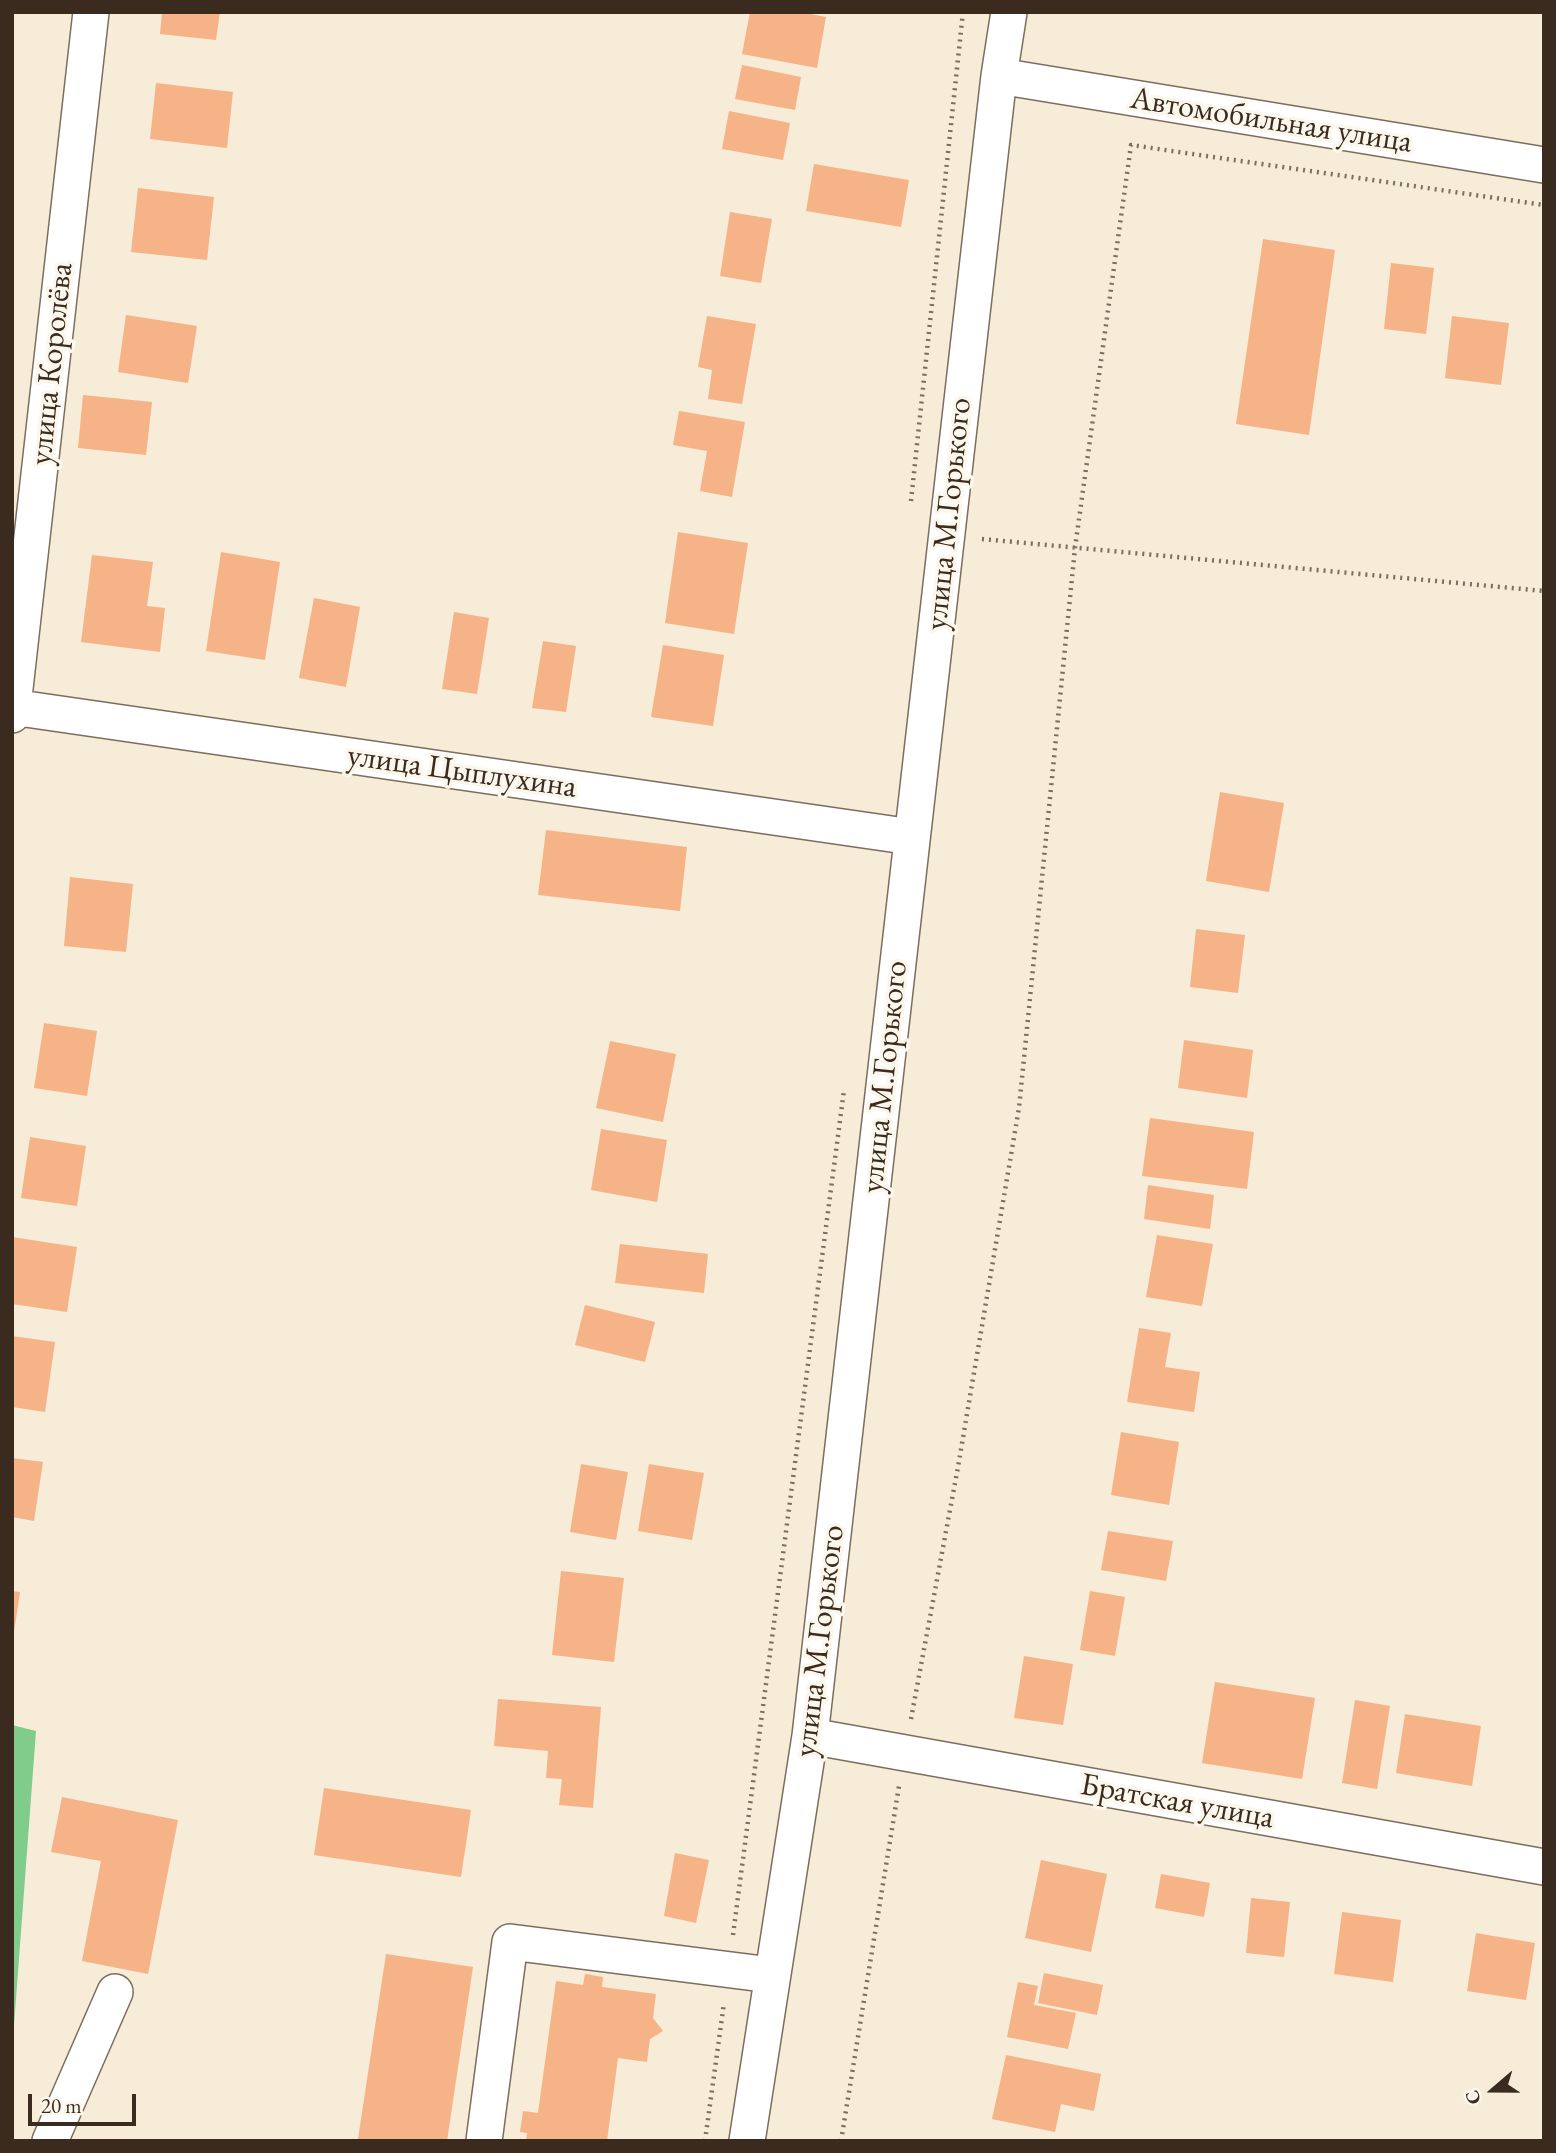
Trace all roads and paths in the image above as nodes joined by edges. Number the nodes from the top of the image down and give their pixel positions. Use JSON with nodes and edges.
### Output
{"nodes":[{"id":1,"x":91,"y":12,"type":"edge"},
{"id":2,"x":963,"y":12,"type":"edge"},
{"id":3,"x":1009,"y":12,"type":"edge"},
{"id":4,"x":999,"y":76,"type":"junction"},
{"id":5,"x":1544,"y":165,"type":"edge"},
{"id":6,"x":1544,"y":205,"type":"edge"},
{"id":7,"x":911,"y":505,"type":"dead end"},
{"id":8,"x":947,"y":536,"type":"junction"},
{"id":9,"x":1075,"y":548,"type":"junction"},
{"id":10,"x":1544,"y":591,"type":"edge"},
{"id":11,"x":13,"y":710,"type":"edge"},
{"id":12,"x":912,"y":837,"type":"junction"},
{"id":13,"x":845,"y":1088,"type":"dead end"},
{"id":14,"x":810,"y":1736,"type":"junction"},
{"id":15,"x":905,"y":1753,"type":"junction"},
{"id":16,"x":1544,"y":1867,"type":"edge"},
{"id":17,"x":729,"y":1970,"type":"junction"},
{"id":18,"x":771,"y":1975,"type":"junction"},
{"id":19,"x":114,"y":1992,"type":"dead end"},
{"id":20,"x":50,"y":2141,"type":"edge"},
{"id":21,"x":484,"y":2141,"type":"edge"},
{"id":22,"x":705,"y":2141,"type":"edge"},
{"id":23,"x":747,"y":2141,"type":"edge"},
{"id":24,"x":841,"y":2141,"type":"edge"}],
"edges":[{"from":1,"to":11,"type":"street","name":"улица Королёва"},
{"from":2,"to":7,"type":"path"},
{"from":3,"to":4,"type":"street","name":"улица М.Горького"},
{"from":4,"to":5,"type":"street","name":"Автомобильная улица"},
{"from":4,"to":8,"type":"street","name":"улица М.Горького"},
{"from":6,"to":9,"type":"path"},
{"from":8,"to":9,"type":"path"},
{"from":8,"to":12,"type":"street","name":"улица М.Горького"},
{"from":9,"to":10,"type":"path"},
{"from":9,"to":15,"type":"path"},
{"from":11,"to":12,"type":"street","name":"улица Цыплухина"},
{"from":12,"to":14,"type":"street","name":"улица М.Горького"},
{"from":13,"to":17,"type":"path"},
{"from":14,"to":15,"type":"street","name":"Братская улица"},
{"from":14,"to":18,"type":"street","name":"улица М.Горького"},
{"from":15,"to":16,"type":"street","name":"Братская улица"},
{"from":15,"to":24,"type":"path"},
{"from":17,"to":18,"type":"street"},
{"from":17,"to":21,"type":"street"},
{"from":17,"to":22,"type":"path"},
{"from":18,"to":23,"type":"street","name":"улица М.Горького"},
{"from":19,"to":20,"type":"street"}]}
